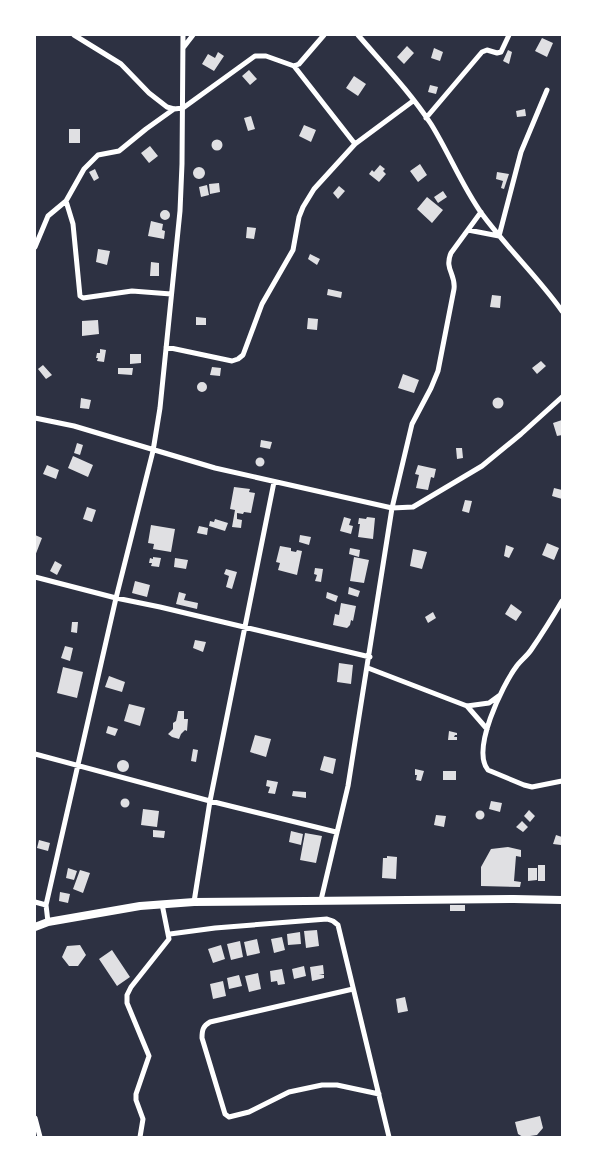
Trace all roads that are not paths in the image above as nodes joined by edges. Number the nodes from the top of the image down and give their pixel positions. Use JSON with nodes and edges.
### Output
{"nodes":[{"id":1,"x":74,"y":35,"type":"edge"},
{"id":2,"x":183,"y":35,"type":"edge"},
{"id":3,"x":193,"y":35,"type":"edge"},
{"id":4,"x":324,"y":35,"type":"edge"},
{"id":5,"x":358,"y":35,"type":"edge"},
{"id":6,"x":509,"y":35,"type":"edge"},
{"id":7,"x":183,"y":48,"type":"junction"},
{"id":8,"x":294,"y":66,"type":"junction"},
{"id":9,"x":547,"y":90,"type":"dead end"},
{"id":10,"x":413,"y":101,"type":"junction"},
{"id":11,"x":183,"y":108,"type":"junction"},
{"id":12,"x":174,"y":109,"type":"junction"},
{"id":13,"x":426,"y":118,"type":"junction"},
{"id":14,"x":355,"y":144,"type":"junction"},
{"id":15,"x":66,"y":201,"type":"junction"},
{"id":16,"x":481,"y":212,"type":"junction"},
{"id":17,"x":468,"y":230,"type":"junction"},
{"id":18,"x":499,"y":236,"type":"junction"},
{"id":19,"x":35,"y":247,"type":"edge"},
{"id":20,"x":171,"y":294,"type":"junction"},
{"id":21,"x":562,"y":312,"type":"edge"},
{"id":22,"x":166,"y":347,"type":"junction"},
{"id":23,"x":562,"y":397,"type":"edge"},
{"id":24,"x":35,"y":418,"type":"edge"},
{"id":25,"x":153,"y":451,"type":"junction"},
{"id":26,"x":274,"y":482,"type":"junction"},
{"id":27,"x":392,"y":508,"type":"junction"},
{"id":28,"x":35,"y":576,"type":"edge"},
{"id":29,"x":116,"y":598,"type":"junction"},
{"id":30,"x":562,"y":601,"type":"edge"},
{"id":31,"x":244,"y":628,"type":"junction"},
{"id":32,"x":370,"y":657,"type":"junction"},
{"id":33,"x":368,"y":668,"type":"junction"},
{"id":34,"x":500,"y":695,"type":"junction"},
{"id":35,"x":467,"y":706,"type":"junction"},
{"id":36,"x":487,"y":729,"type":"junction"},
{"id":37,"x":35,"y":754,"type":"edge"},
{"id":38,"x":78,"y":766,"type":"junction"},
{"id":39,"x":562,"y":781,"type":"edge"},
{"id":40,"x":210,"y":801,"type":"junction"},
{"id":41,"x":336,"y":832,"type":"junction"},
{"id":42,"x":321,"y":900,"type":"junction"},
{"id":43,"x":562,"y":900,"type":"edge"},
{"id":44,"x":35,"y":902,"type":"edge"},
{"id":45,"x":194,"y":902,"type":"junction"},
{"id":46,"x":162,"y":904,"type":"junction"},
{"id":47,"x":46,"y":905,"type":"junction"},
{"id":48,"x":48,"y":922,"type":"junction"},
{"id":49,"x":35,"y":927,"type":"edge"},
{"id":50,"x":170,"y":934,"type":"junction"},
{"id":51,"x":353,"y":989,"type":"junction"},
{"id":52,"x":378,"y":1094,"type":"junction"},
{"id":53,"x":35,"y":1118,"type":"edge"},
{"id":54,"x":40,"y":1137,"type":"edge"},
{"id":55,"x":140,"y":1137,"type":"edge"},
{"id":56,"x":389,"y":1137,"type":"edge"}],
"edges":[{"from":1,"to":12,"type":"street"},
{"from":2,"to":7,"type":"street"},
{"from":3,"to":7,"type":"street"},
{"from":4,"to":8,"type":"street"},
{"from":5,"to":10,"type":"street"},
{"from":6,"to":13,"type":"street"},
{"from":7,"to":11,"type":"street"},
{"from":8,"to":11,"type":"street"},
{"from":8,"to":14,"type":"street"},
{"from":9,"to":18,"type":"street"},
{"from":10,"to":13,"type":"street"},
{"from":10,"to":14,"type":"street"},
{"from":11,"to":12,"type":"street"},
{"from":11,"to":20,"type":"street"},
{"from":12,"to":15,"type":"street"},
{"from":13,"to":16,"type":"street"},
{"from":14,"to":22,"type":"street"},
{"from":15,"to":19,"type":"street"},
{"from":15,"to":20,"type":"street"},
{"from":16,"to":17,"type":"street"},
{"from":16,"to":18,"type":"street"},
{"from":17,"to":18,"type":"street"},
{"from":17,"to":27,"type":"street"},
{"from":18,"to":21,"type":"street"},
{"from":20,"to":22,"type":"street"},
{"from":22,"to":25,"type":"street"},
{"from":23,"to":27,"type":"street"},
{"from":24,"to":25,"type":"street"},
{"from":25,"to":26,"type":"street"},
{"from":25,"to":29,"type":"street"},
{"from":26,"to":27,"type":"street"},
{"from":26,"to":31,"type":"street"},
{"from":27,"to":32,"type":"street"},
{"from":28,"to":29,"type":"street"},
{"from":29,"to":31,"type":"street"},
{"from":29,"to":38,"type":"street"},
{"from":30,"to":34,"type":"street"},
{"from":31,"to":32,"type":"street"},
{"from":31,"to":40,"type":"street"},
{"from":32,"to":33,"type":"street"},
{"from":33,"to":35,"type":"street"},
{"from":33,"to":41,"type":"street"},
{"from":34,"to":35,"type":"street"},
{"from":34,"to":36,"type":"street"},
{"from":35,"to":36,"type":"street"},
{"from":36,"to":39,"type":"street"},
{"from":37,"to":38,"type":"street"},
{"from":38,"to":40,"type":"street"},
{"from":38,"to":47,"type":"street"},
{"from":40,"to":41,"type":"street"},
{"from":40,"to":45,"type":"street"},
{"from":41,"to":42,"type":"street"},
{"from":42,"to":43,"type":"main road"},
{"from":42,"to":45,"type":"main road"},
{"from":44,"to":47,"type":"street"},
{"from":45,"to":46,"type":"main road"},
{"from":46,"to":48,"type":"main road"},
{"from":46,"to":50,"type":"street"},
{"from":47,"to":48,"type":"street"},
{"from":48,"to":49,"type":"main road"},
{"from":50,"to":51,"type":"street"},
{"from":50,"to":55,"type":"street"},
{"from":51,"to":52,"type":"street"},
{"from":51,"to":52,"type":"street"},
{"from":52,"to":56,"type":"street"},
{"from":53,"to":54,"type":"street"}]}
